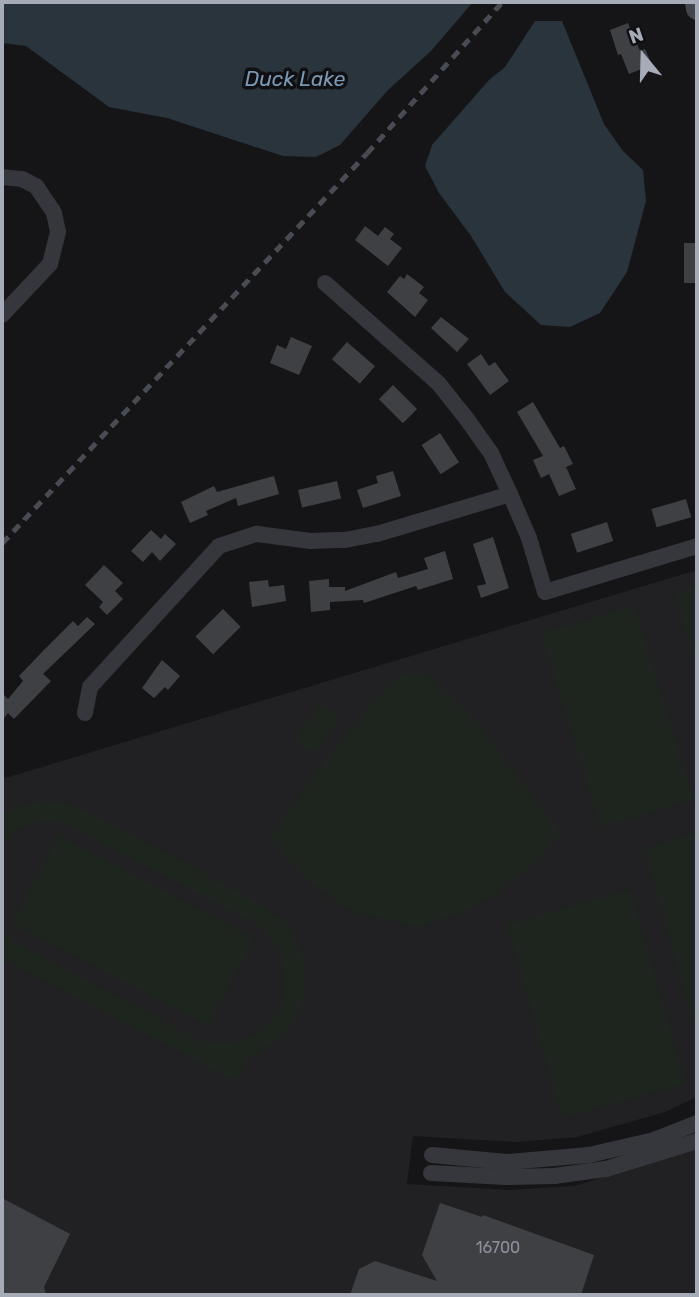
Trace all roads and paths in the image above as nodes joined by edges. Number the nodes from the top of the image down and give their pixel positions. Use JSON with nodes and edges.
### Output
{"nodes":[{"id":1,"x":696,"y":2,"type":"edge"},
{"id":2,"x":697,"y":8,"type":"edge"},
{"id":3,"x":2,"y":177,"type":"edge"},
{"id":4,"x":325,"y":283,"type":"dead end"},
{"id":5,"x":2,"y":315,"type":"edge"},
{"id":6,"x":510,"y":494,"type":"junction"},
{"id":7,"x":697,"y":546,"type":"edge"},
{"id":8,"x":85,"y":713,"type":"dead end"},
{"id":9,"x":697,"y":1124,"type":"edge"},
{"id":10,"x":697,"y":1141,"type":"edge"},
{"id":11,"x":432,"y":1155,"type":"dead end"},
{"id":12,"x":431,"y":1173,"type":"dead end"}],
"edges":[{"from":1,"to":2,"type":"main road"},
{"from":3,"to":5,"type":"street"},
{"from":4,"to":6,"type":"street"},
{"from":6,"to":7,"type":"street"},
{"from":6,"to":8,"type":"street"},
{"from":9,"to":11,"type":"street"},
{"from":10,"to":12,"type":"street"}]}
